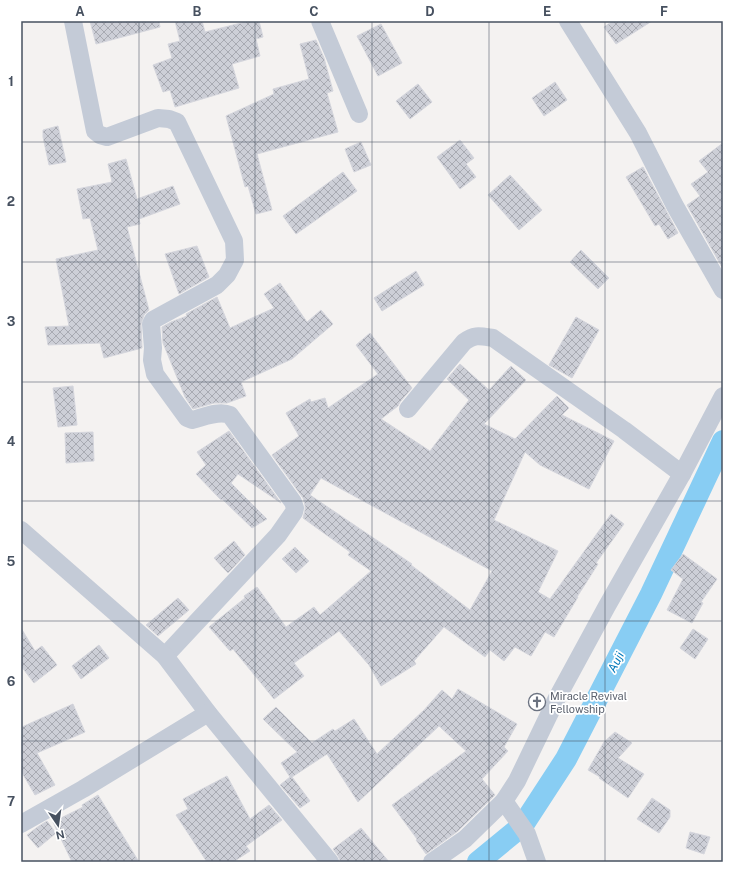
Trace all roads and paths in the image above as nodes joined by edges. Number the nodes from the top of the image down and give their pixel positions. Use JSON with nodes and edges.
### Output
{"nodes":[{"id":1,"x":73,"y":21,"type":"edge"},
{"id":2,"x":320,"y":21,"type":"edge"},
{"id":3,"x":568,"y":21,"type":"edge"},
{"id":4,"x":358,"y":114,"type":"dead end"},
{"id":5,"x":723,"y":290,"type":"edge"},
{"id":6,"x":723,"y":396,"type":"edge"},
{"id":7,"x":408,"y":409,"type":"dead end"},
{"id":8,"x":682,"y":474,"type":"junction"},
{"id":9,"x":21,"y":530,"type":"edge"},
{"id":10,"x":165,"y":656,"type":"junction"},
{"id":11,"x":208,"y":713,"type":"junction"},
{"id":12,"x":509,"y":808,"type":"junction"},
{"id":13,"x":21,"y":824,"type":"edge"},
{"id":14,"x":330,"y":862,"type":"edge"},
{"id":15,"x":432,"y":862,"type":"edge"},
{"id":16,"x":537,"y":862,"type":"edge"}],
"edges":[{"from":1,"to":10,"type":"street"},
{"from":2,"to":4,"type":"street"},
{"from":3,"to":5,"type":"street"},
{"from":6,"to":8,"type":"street"},
{"from":7,"to":8,"type":"street"},
{"from":8,"to":12,"type":"street"},
{"from":9,"to":10,"type":"street"},
{"from":10,"to":11,"type":"street"},
{"from":11,"to":13,"type":"street"},
{"from":11,"to":14,"type":"street"},
{"from":12,"to":15,"type":"street"},
{"from":12,"to":16,"type":"street"}]}
